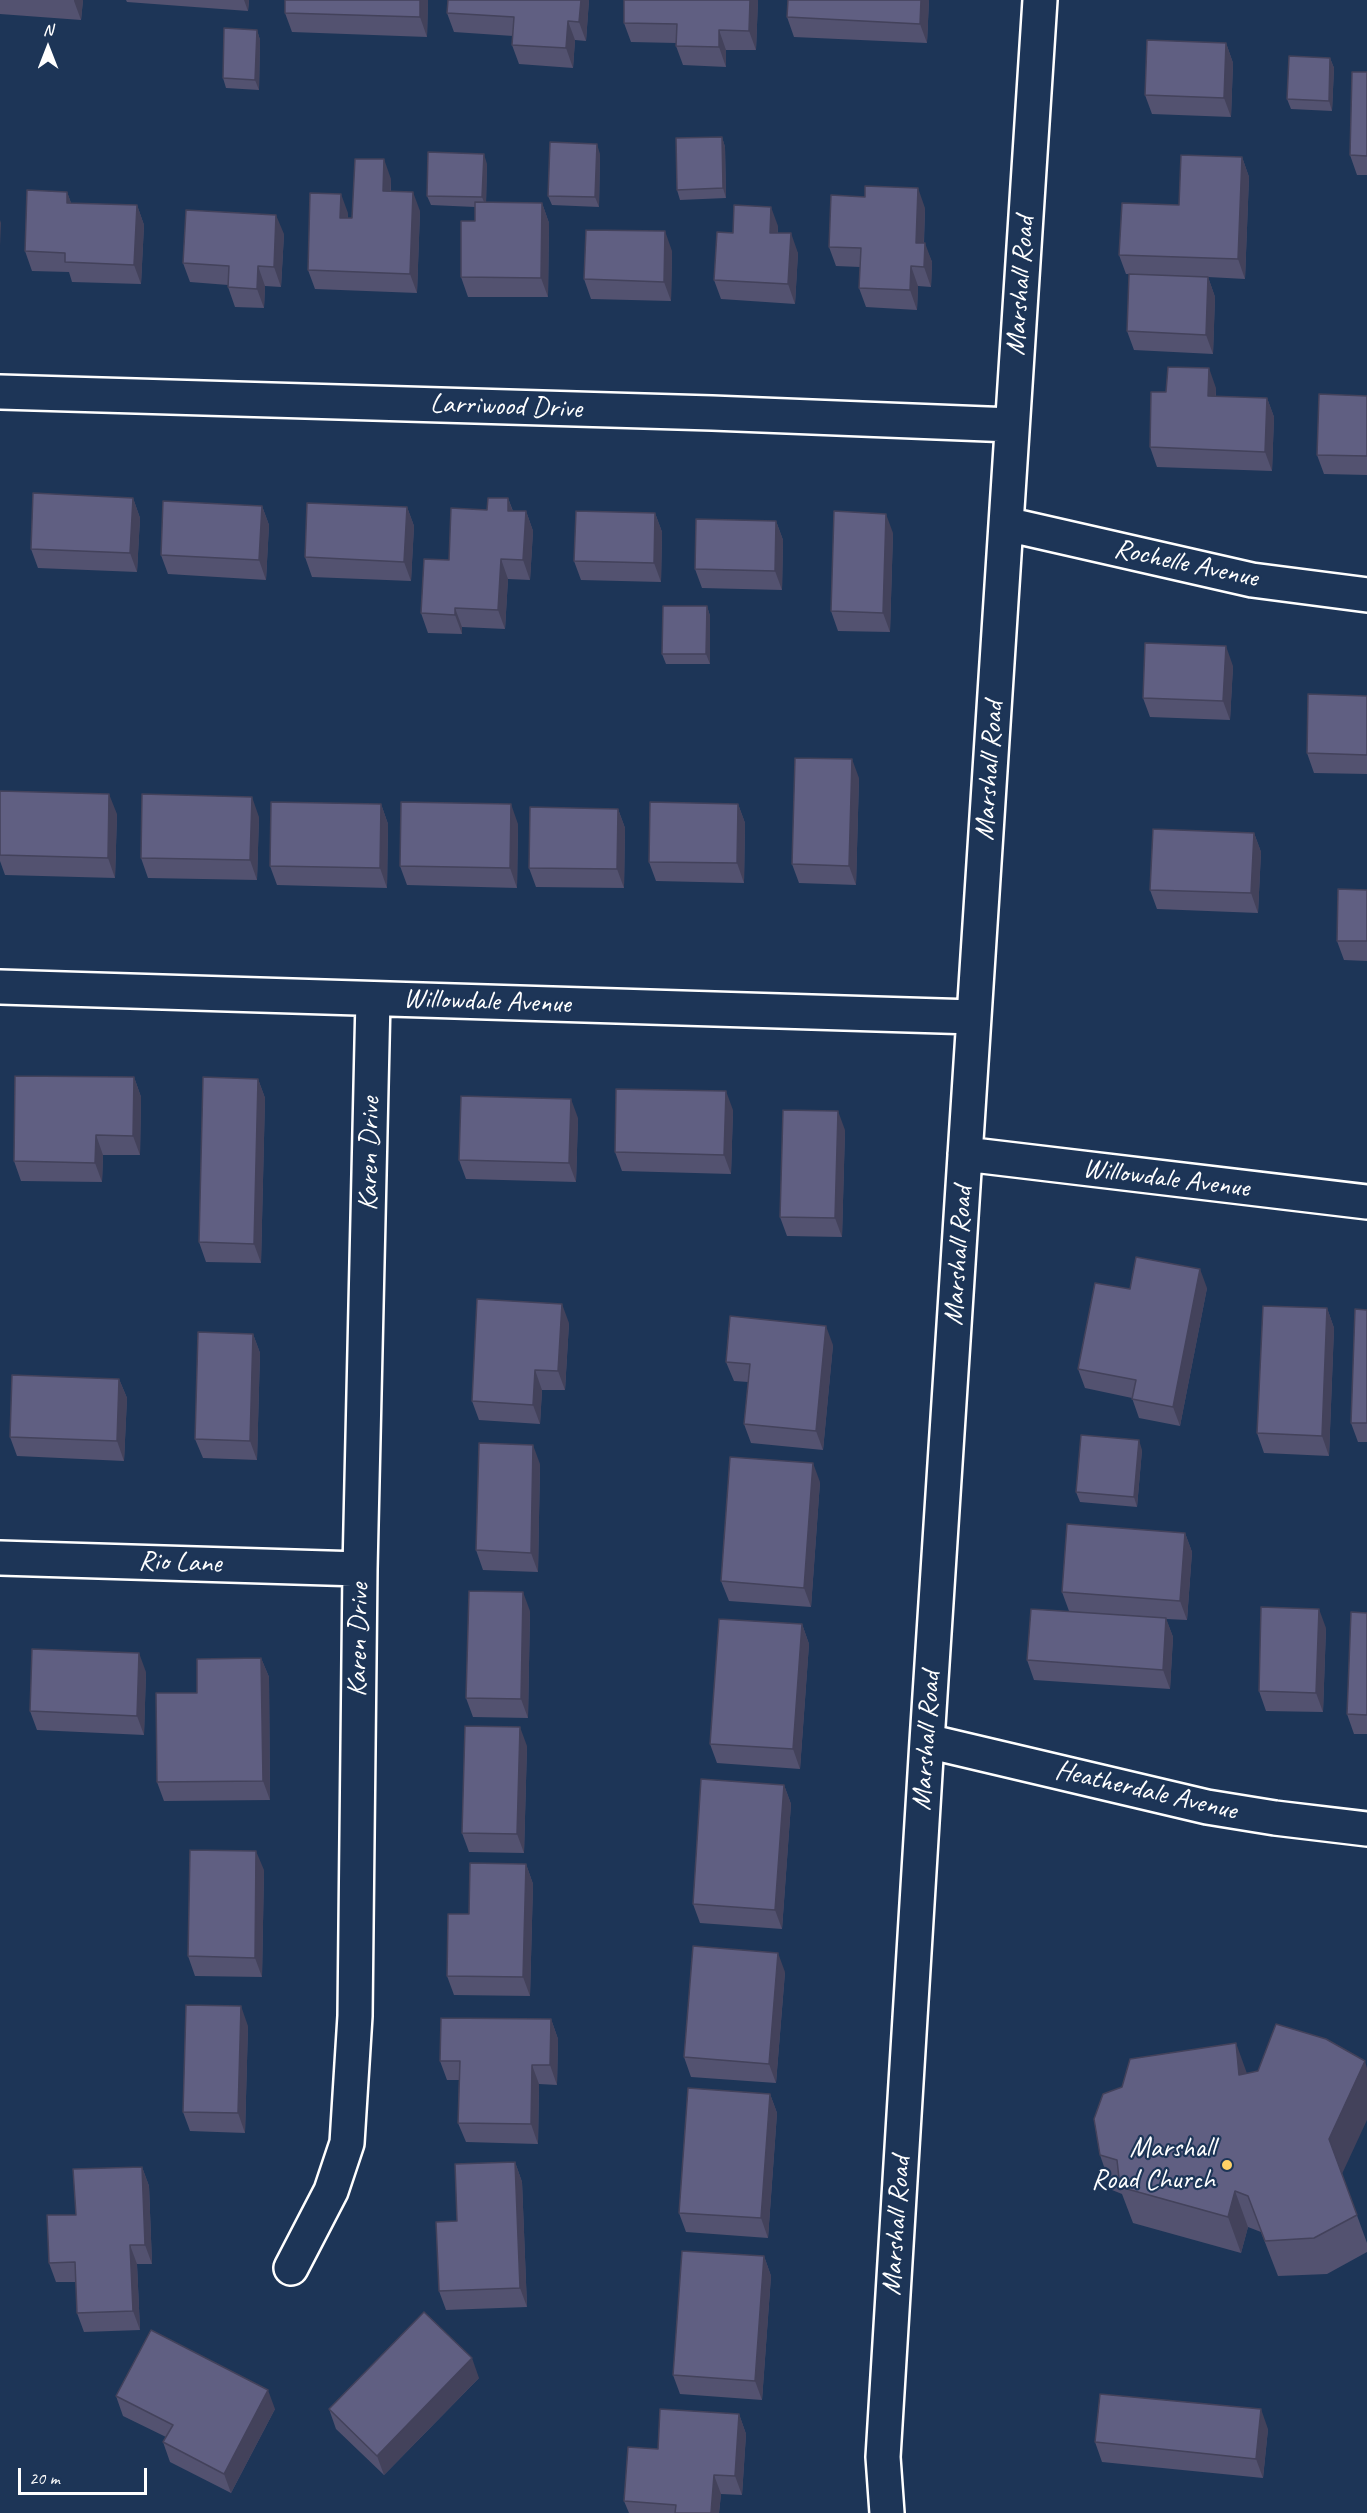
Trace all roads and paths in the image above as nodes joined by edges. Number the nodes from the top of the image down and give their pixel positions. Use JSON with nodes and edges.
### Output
{"nodes":[{"id":1,"x":1040,"y":0,"type":"edge"},
{"id":2,"x":0,"y":392,"type":"edge"},
{"id":3,"x":1012,"y":425,"type":"junction"},
{"id":4,"x":1006,"y":524,"type":"junction"},
{"id":5,"x":1367,"y":595,"type":"edge"},
{"id":6,"x":0,"y":987,"type":"edge"},
{"id":7,"x":373,"y":999,"type":"junction"},
{"id":8,"x":974,"y":1017,"type":"junction"},
{"id":9,"x":965,"y":1154,"type":"junction"},
{"id":10,"x":1367,"y":1202,"type":"edge"},
{"id":11,"x":0,"y":1558,"type":"edge"},
{"id":12,"x":360,"y":1569,"type":"junction"},
{"id":13,"x":927,"y":1741,"type":"junction"},
{"id":14,"x":1367,"y":1829,"type":"edge"},
{"id":15,"x":291,"y":2268,"type":"dead end"},
{"id":16,"x":886,"y":2513,"type":"edge"}],
"edges":[{"from":1,"to":3,"type":"street","name":"Marshall Road"},
{"from":2,"to":3,"type":"street","name":"Larriwood Drive"},
{"from":3,"to":4,"type":"street","name":"Marshall Road"},
{"from":4,"to":5,"type":"street","name":"Rochelle Avenue"},
{"from":4,"to":8,"type":"street","name":"Marshall Road"},
{"from":6,"to":7,"type":"street","name":"Willowdale Avenue"},
{"from":7,"to":8,"type":"street","name":"Willowdale Avenue"},
{"from":7,"to":12,"type":"street","name":"Karen Drive"},
{"from":8,"to":9,"type":"street","name":"Marshall Road"},
{"from":9,"to":10,"type":"street","name":"Willowdale Avenue"},
{"from":9,"to":13,"type":"street","name":"Marshall Road"},
{"from":11,"to":12,"type":"street","name":"Rio Lane"},
{"from":12,"to":15,"type":"street","name":"Karen Drive"},
{"from":13,"to":14,"type":"street","name":"Heatherdale Avenue"},
{"from":13,"to":16,"type":"street","name":"Marshall Road"}]}
